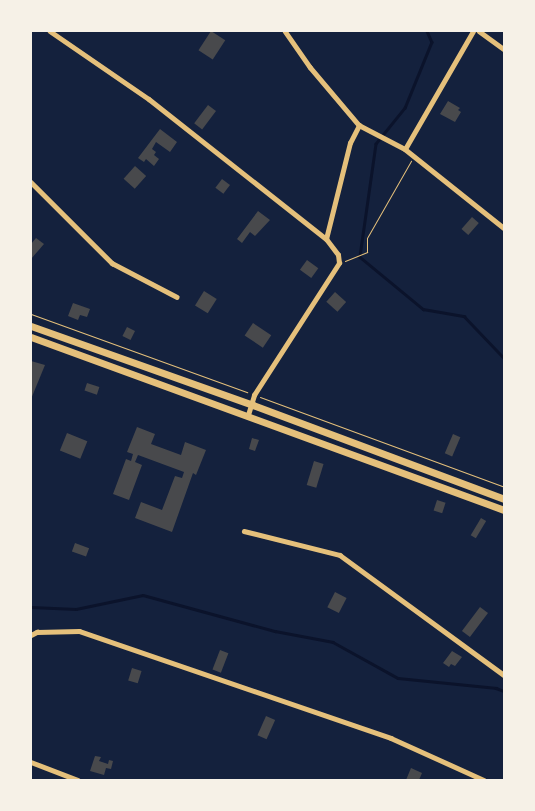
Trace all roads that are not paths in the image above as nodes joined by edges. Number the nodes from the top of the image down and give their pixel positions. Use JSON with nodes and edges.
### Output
{"nodes":[{"id":1,"x":50,"y":31,"type":"edge"},
{"id":2,"x":285,"y":31,"type":"edge"},
{"id":3,"x":473,"y":31,"type":"edge"},
{"id":4,"x":479,"y":31,"type":"edge"},
{"id":5,"x":504,"y":49,"type":"edge"},
{"id":6,"x":359,"y":125,"type":"junction"},
{"id":7,"x":405,"y":149,"type":"junction"},
{"id":8,"x":31,"y":182,"type":"edge"},
{"id":9,"x":504,"y":228,"type":"edge"},
{"id":10,"x":326,"y":239,"type":"junction"},
{"id":11,"x":177,"y":297,"type":"dead end"},
{"id":12,"x":31,"y":326,"type":"edge"},
{"id":13,"x":31,"y":337,"type":"edge"},
{"id":14,"x":253,"y":405,"type":"junction"},
{"id":15,"x":248,"y":415,"type":"junction"},
{"id":16,"x":504,"y":499,"type":"edge"},
{"id":17,"x":504,"y":510,"type":"edge"},
{"id":18,"x":244,"y":531,"type":"dead end"},
{"id":19,"x":31,"y":635,"type":"edge"},
{"id":20,"x":504,"y":675,"type":"edge"},
{"id":21,"x":31,"y":762,"type":"edge"},
{"id":22,"x":78,"y":780,"type":"edge"},
{"id":23,"x":484,"y":780,"type":"edge"}],
"edges":[{"from":1,"to":10,"type":"street"},
{"from":2,"to":6,"type":"street"},
{"from":3,"to":7,"type":"street"},
{"from":4,"to":5,"type":"street"},
{"from":6,"to":7,"type":"street"},
{"from":6,"to":10,"type":"street"},
{"from":7,"to":9,"type":"street"},
{"from":8,"to":11,"type":"street"},
{"from":10,"to":14,"type":"street"},
{"from":12,"to":14,"type":"main road"},
{"from":13,"to":15,"type":"main road"},
{"from":14,"to":15,"type":"street"},
{"from":14,"to":16,"type":"main road"},
{"from":15,"to":17,"type":"main road"},
{"from":18,"to":20,"type":"street"},
{"from":19,"to":23,"type":"street"},
{"from":21,"to":22,"type":"street"}]}
